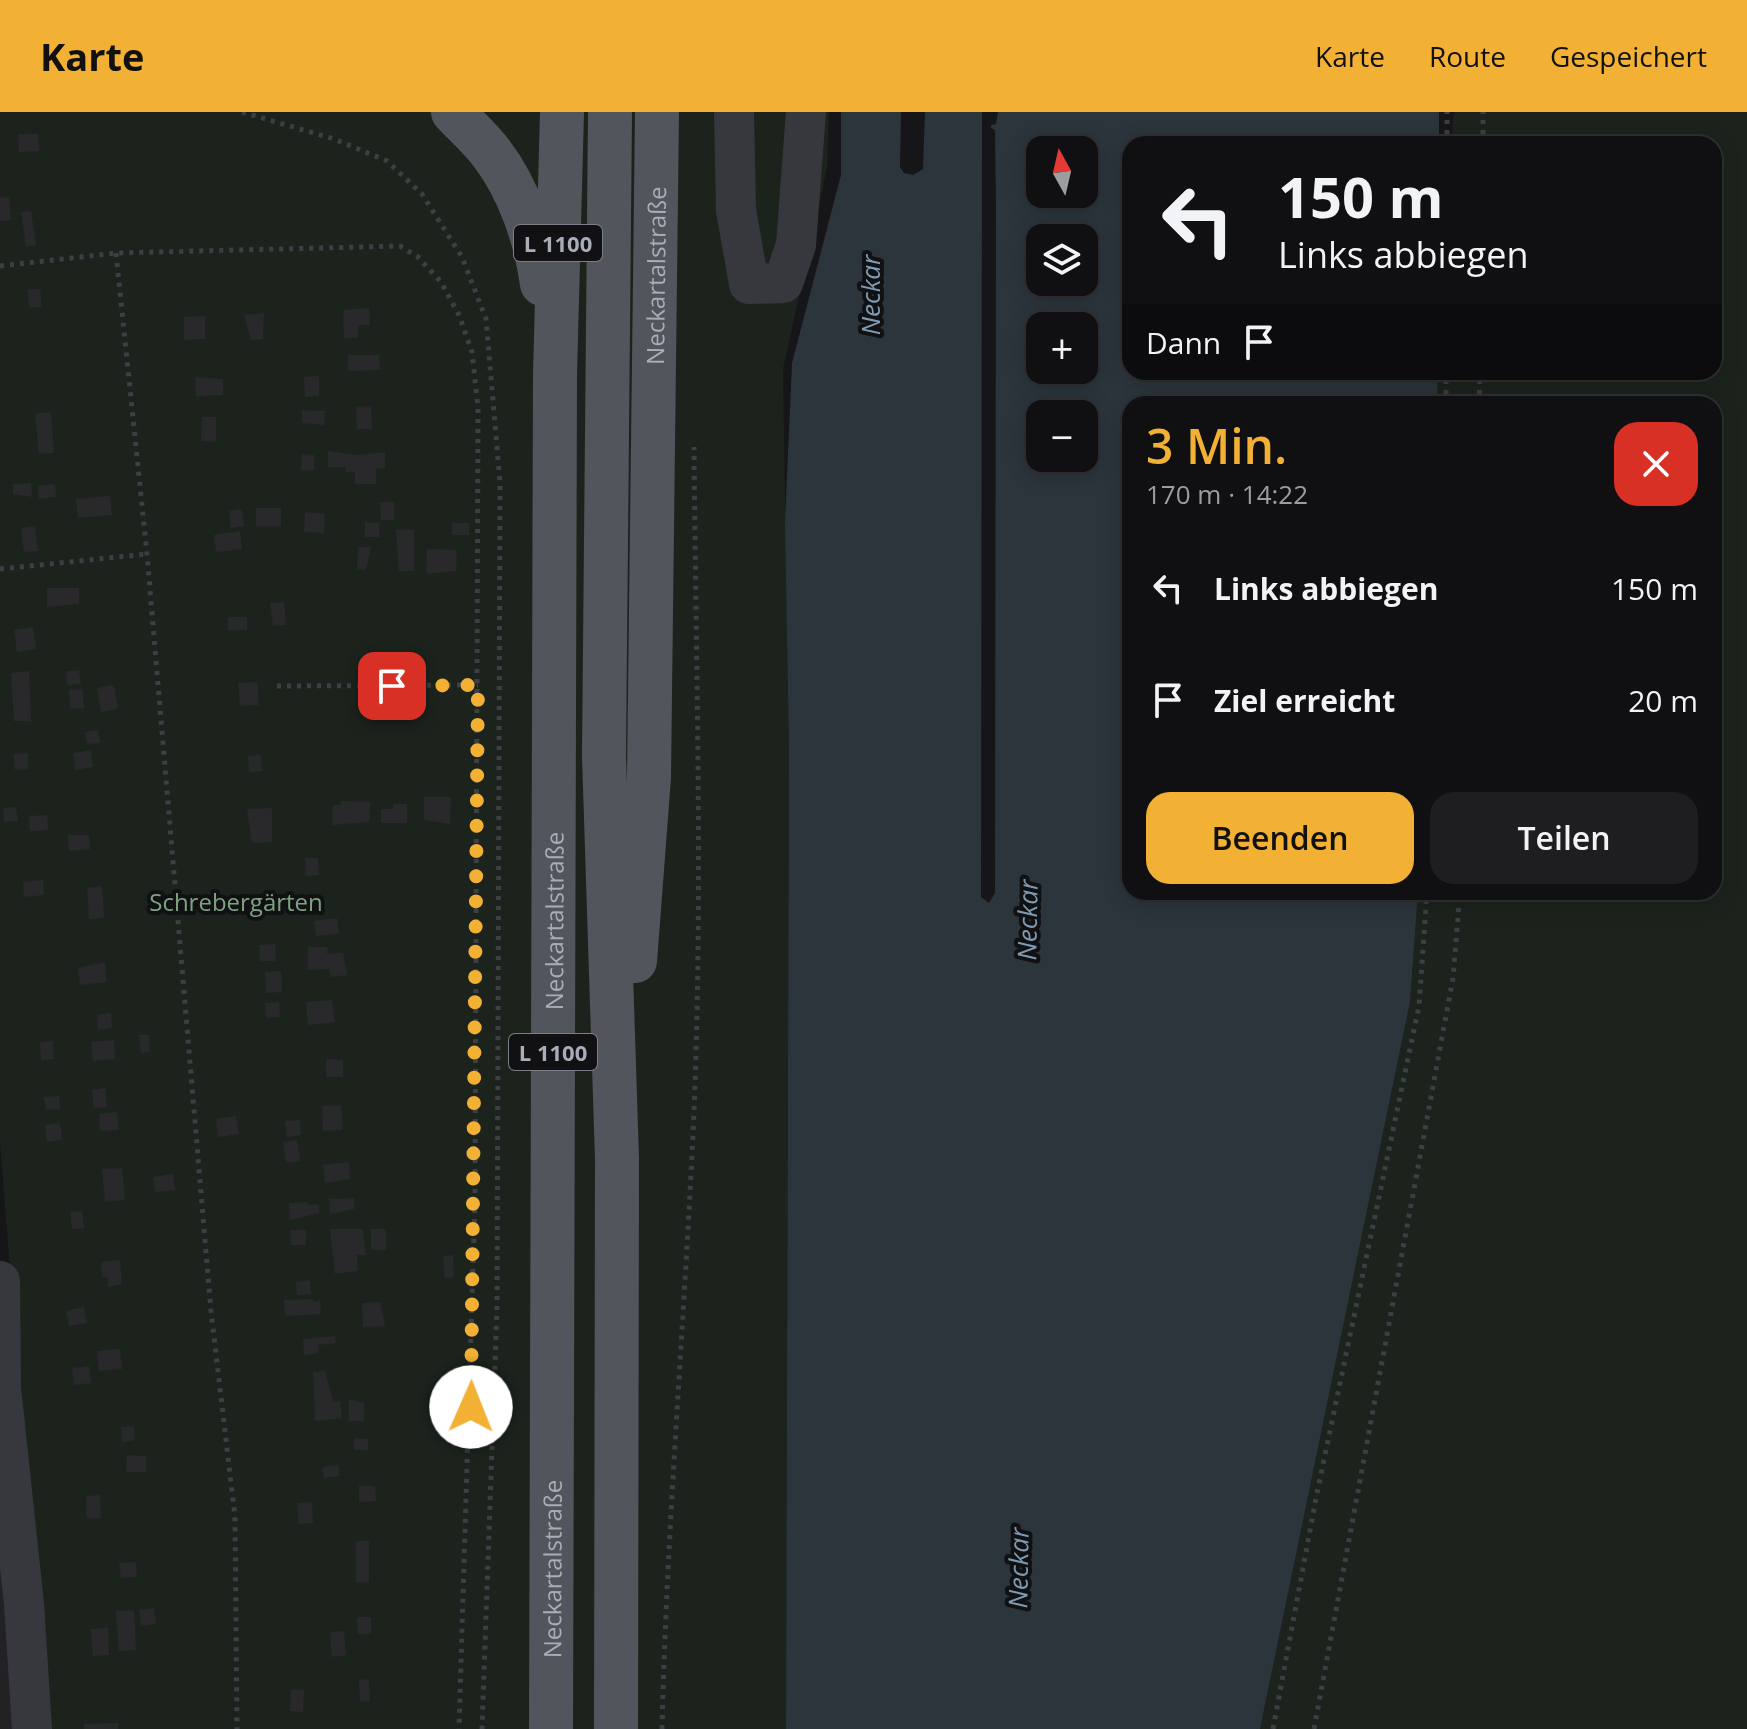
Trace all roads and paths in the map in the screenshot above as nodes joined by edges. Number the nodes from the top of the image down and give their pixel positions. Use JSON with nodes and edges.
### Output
{"nodes":[{"id":1,"x":242,"y":112,"type":"edge"},
{"id":2,"x":453,"y":112,"type":"edge"},
{"id":3,"x":562,"y":112,"type":"edge"},
{"id":4,"x":610,"y":112,"type":"edge"},
{"id":5,"x":657,"y":112,"type":"edge"},
{"id":6,"x":734,"y":112,"type":"edge"},
{"id":7,"x":806,"y":112,"type":"edge"},
{"id":8,"x":1447,"y":112,"type":"edge"},
{"id":9,"x":1483,"y":112,"type":"edge"},
{"id":10,"x":1447,"y":136,"type":"edge"},
{"id":11,"x":1483,"y":136,"type":"edge"},
{"id":12,"x":116,"y":253,"type":"junction"},
{"id":13,"x":0,"y":266,"type":"edge"},
{"id":14,"x":555,"y":374,"type":"junction"},
{"id":15,"x":694,"y":439,"type":"dead end"},
{"id":16,"x":147,"y":554,"type":"junction"},
{"id":17,"x":0,"y":569,"type":"edge"},
{"id":18,"x":478,"y":685,"type":"junction"},
{"id":19,"x":277,"y":686,"type":"dead end"},
{"id":20,"x":1426,"y":900,"type":"edge"},
{"id":21,"x":1459,"y":900,"type":"edge"},
{"id":22,"x":617,"y":1159,"type":"junction"},
{"id":23,"x":0,"y":1281,"type":"edge"},
{"id":24,"x":32,"y":1729,"type":"edge"},
{"id":25,"x":237,"y":1729,"type":"edge"},
{"id":26,"x":459,"y":1729,"type":"edge"},
{"id":27,"x":482,"y":1729,"type":"edge"},
{"id":28,"x":551,"y":1729,"type":"edge"},
{"id":29,"x":616,"y":1729,"type":"edge"},
{"id":30,"x":662,"y":1729,"type":"edge"},
{"id":31,"x":1273,"y":1729,"type":"edge"},
{"id":32,"x":1314,"y":1729,"type":"edge"}],
"edges":[{"from":1,"to":27,"type":"path"},
{"from":2,"to":14,"type":"main road"},
{"from":3,"to":14,"type":"main road","name":"Neckartalstraße","number":"L 1100"},
{"from":4,"to":22,"type":"main road","name":"Neckartalstraße","number":"L 1100"},
{"from":5,"to":22,"type":"main road","name":"Neckartalstraße"},
{"from":6,"to":7,"type":"lane"},
{"from":8,"to":10,"type":"path"},
{"from":9,"to":11,"type":"path"},
{"from":12,"to":13,"type":"path"},
{"from":12,"to":16,"type":"path"},
{"from":12,"to":18,"type":"path"},
{"from":14,"to":28,"type":"main road","name":"Neckartalstraße","number":"L 1100"},
{"from":15,"to":30,"type":"path"},
{"from":16,"to":17,"type":"path"},
{"from":16,"to":25,"type":"path"},
{"from":18,"to":19,"type":"path"},
{"from":18,"to":26,"type":"path"},
{"from":20,"to":31,"type":"path"},
{"from":21,"to":32,"type":"path"},
{"from":22,"to":29,"type":"main road","name":"Neckartalstraße","number":"L 1100"},
{"from":23,"to":24,"type":"lane"}]}
